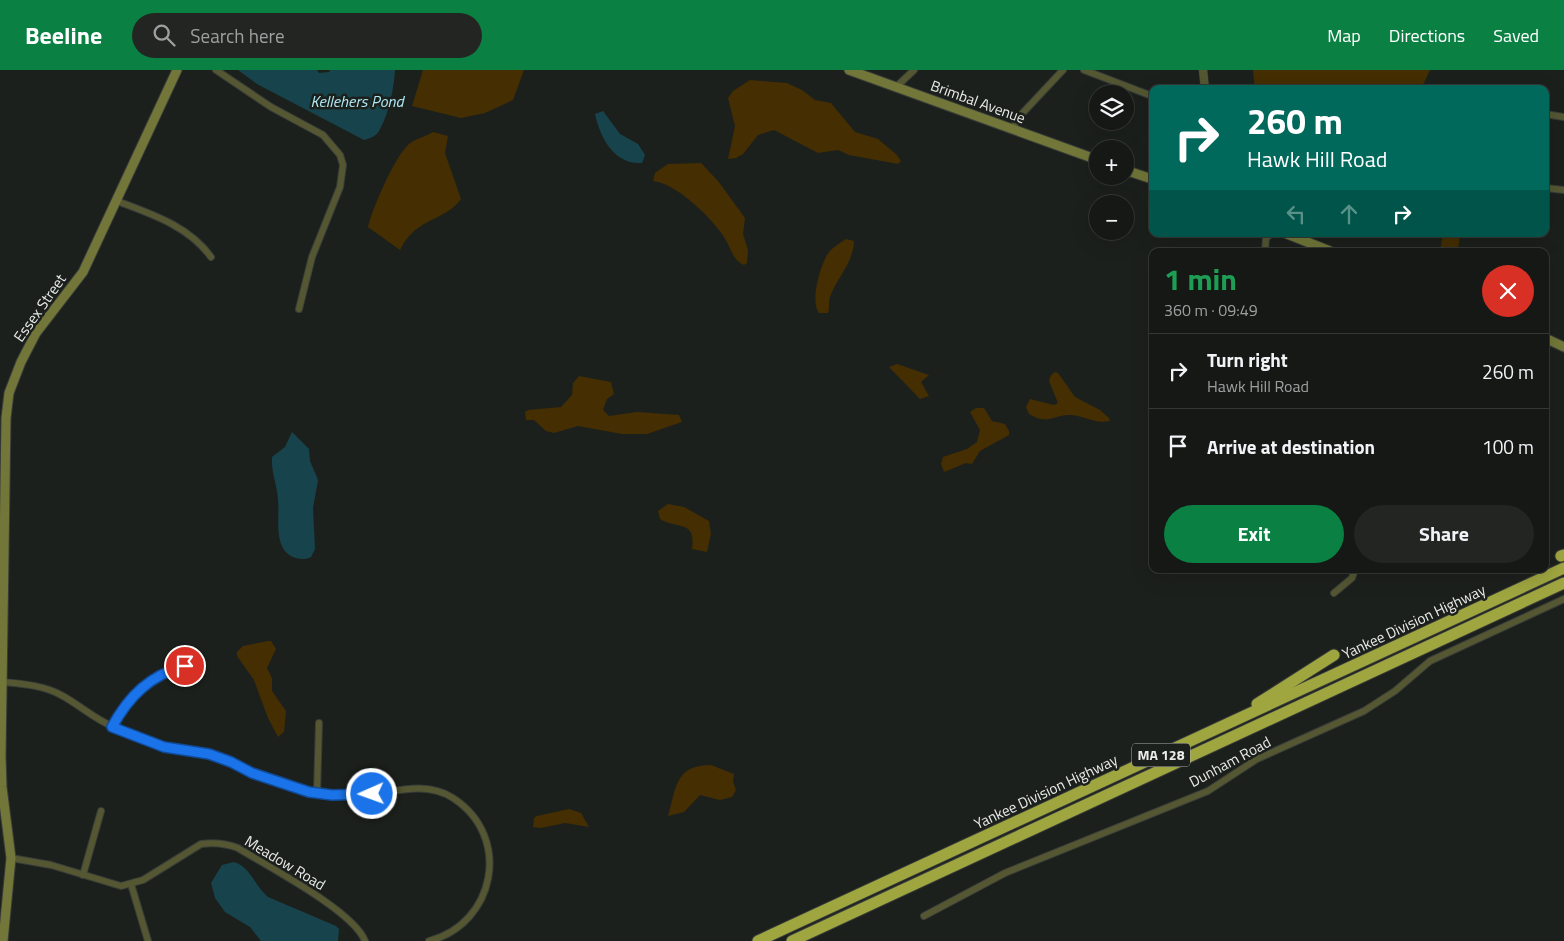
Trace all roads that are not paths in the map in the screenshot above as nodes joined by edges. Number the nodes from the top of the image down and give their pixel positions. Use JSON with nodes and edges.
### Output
{"nodes":[{"id":1,"x":177,"y":70,"type":"edge"},
{"id":2,"x":216,"y":70,"type":"edge"},
{"id":3,"x":849,"y":70,"type":"edge"},
{"id":4,"x":914,"y":70,"type":"edge"},
{"id":5,"x":1063,"y":70,"type":"edge"},
{"id":6,"x":1084,"y":70,"type":"edge"},
{"id":7,"x":1203,"y":70,"type":"edge"},
{"id":8,"x":1205,"y":85,"type":"edge"},
{"id":9,"x":896,"y":87,"type":"junction"},
{"id":10,"x":1149,"y":95,"type":"edge"},
{"id":11,"x":1549,"y":115,"type":"edge"},
{"id":12,"x":1564,"y":117,"type":"edge"},
{"id":13,"x":1013,"y":129,"type":"junction"},
{"id":14,"x":1089,"y":157,"type":"edge"},
{"id":15,"x":1134,"y":173,"type":"edge"},
{"id":16,"x":1149,"y":179,"type":"edge"},
{"id":17,"x":1549,"y":188,"type":"edge"},
{"id":18,"x":1564,"y":190,"type":"edge"},
{"id":19,"x":117,"y":201,"type":"junction"},
{"id":20,"x":1295,"y":237,"type":"edge"},
{"id":21,"x":1322,"y":248,"type":"edge"},
{"id":22,"x":211,"y":256,"type":"dead end"},
{"id":23,"x":299,"y":309,"type":"dead end"},
{"id":24,"x":1549,"y":340,"type":"edge"},
{"id":25,"x":1564,"y":347,"type":"edge"},
{"id":26,"x":2,"y":542,"type":"edge"},
{"id":27,"x":1564,"y":568,"type":"edge"},
{"id":28,"x":1354,"y":573,"type":"edge"},
{"id":29,"x":1564,"y":583,"type":"edge"},
{"id":30,"x":1334,"y":593,"type":"dead end"},
{"id":31,"x":1564,"y":599,"type":"edge"},
{"id":32,"x":1334,"y":655,"type":"dead end"},
{"id":33,"x":201,"y":662,"type":"dead end"},
{"id":34,"x":2,"y":682,"type":"junction"},
{"id":35,"x":319,"y":723,"type":"dead end"},
{"id":36,"x":112,"y":727,"type":"junction"},
{"id":37,"x":1214,"y":730,"type":"junction"},
{"id":38,"x":316,"y":793,"type":"junction"},
{"id":39,"x":101,"y":811,"type":"dead end"},
{"id":40,"x":11,"y":858,"type":"junction"},
{"id":41,"x":83,"y":875,"type":"junction"},
{"id":42,"x":4,"y":880,"type":"edge"},
{"id":43,"x":131,"y":884,"type":"junction"},
{"id":44,"x":924,"y":916,"type":"dead end"},
{"id":45,"x":3,"y":941,"type":"edge"},
{"id":46,"x":148,"y":941,"type":"edge"},
{"id":47,"x":364,"y":941,"type":"edge"},
{"id":48,"x":428,"y":941,"type":"edge"},
{"id":49,"x":758,"y":941,"type":"edge"},
{"id":50,"x":792,"y":941,"type":"edge"}],
"edges":[{"from":1,"to":19,"type":"main road","name":"Essex Street"},
{"from":2,"to":23,"type":"street"},
{"from":3,"to":9,"type":"main road","name":"Brimbal Avenue"},
{"from":4,"to":9,"type":"street"},
{"from":5,"to":13,"type":"street"},
{"from":6,"to":10,"type":"street"},
{"from":7,"to":8,"type":"street"},
{"from":9,"to":13,"type":"main road","name":"Brimbal Avenue"},
{"from":11,"to":12,"type":"street"},
{"from":13,"to":14,"type":"main road","name":"Brimbal Avenue"},
{"from":15,"to":16,"type":"main road"},
{"from":17,"to":18,"type":"street"},
{"from":19,"to":22,"type":"street"},
{"from":19,"to":26,"type":"main road","name":"Essex Street"},
{"from":20,"to":21,"type":"main road"},
{"from":24,"to":25,"type":"main road"},
{"from":26,"to":34,"type":"main road","name":"Essex Street"},
{"from":27,"to":37,"type":"highway","name":"Yankee Division Highway","number":"MA 128"},
{"from":28,"to":30,"type":"street"},
{"from":29,"to":50,"type":"highway","name":"Yankee Division Highway","number":"MA 128"},
{"from":31,"to":44,"type":"street","name":"Dunham Road"},
{"from":32,"to":37,"type":"highway"},
{"from":33,"to":36,"type":"street"},
{"from":34,"to":36,"type":"street"},
{"from":34,"to":40,"type":"main road","name":"Essex Street"},
{"from":35,"to":38,"type":"street"},
{"from":36,"to":38,"type":"street"},
{"from":37,"to":49,"type":"highway","name":"Yankee Division Highway","number":"MA 128"},
{"from":38,"to":48,"type":"street"},
{"from":39,"to":41,"type":"street"},
{"from":40,"to":41,"type":"street"},
{"from":40,"to":42,"type":"main road","name":"Essex Street"},
{"from":41,"to":43,"type":"street"},
{"from":42,"to":45,"type":"main road","name":"Essex Street"},
{"from":43,"to":46,"type":"street"},
{"from":43,"to":47,"type":"street","name":"Meadow Road"}]}
